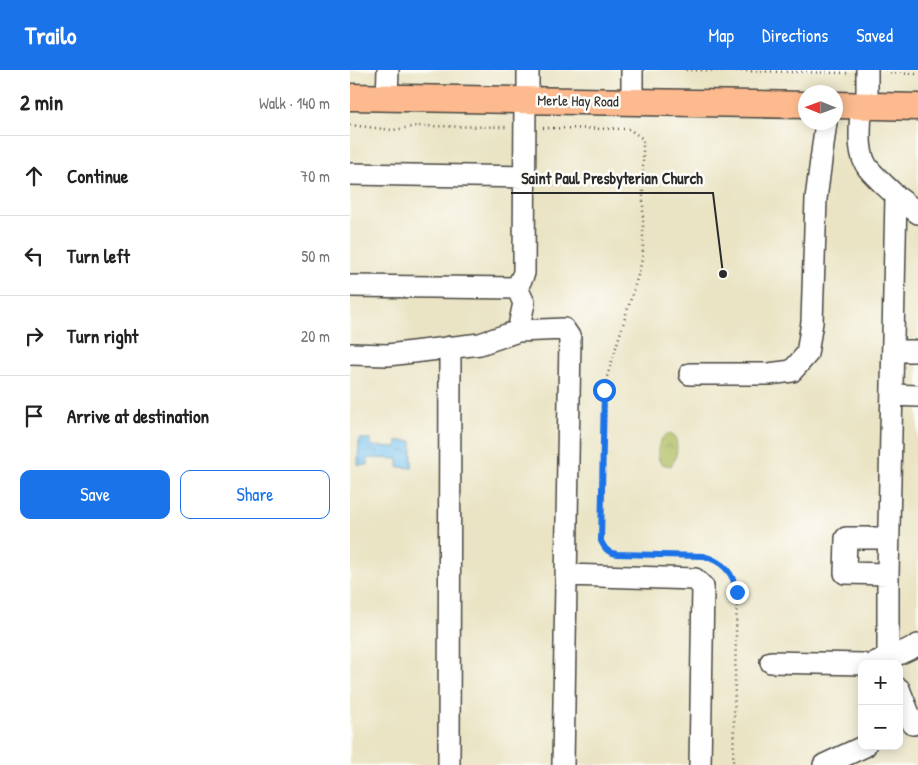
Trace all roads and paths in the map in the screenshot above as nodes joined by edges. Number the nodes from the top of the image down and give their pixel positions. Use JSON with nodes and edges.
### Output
{"nodes":[{"id":1,"x":388,"y":70,"type":"edge"},
{"id":2,"x":528,"y":70,"type":"edge"},
{"id":3,"x":632,"y":70,"type":"edge"},
{"id":4,"x":686,"y":70,"type":"edge"},
{"id":5,"x":867,"y":72,"type":"edge"},
{"id":6,"x":918,"y":74,"type":"edge"},
{"id":7,"x":350,"y":97,"type":"edge"},
{"id":8,"x":387,"y":98,"type":"junction"},
{"id":9,"x":527,"y":100,"type":"junction"},
{"id":10,"x":632,"y":102,"type":"junction"},
{"id":11,"x":798,"y":105,"type":"edge"},
{"id":12,"x":854,"y":106,"type":"edge"},
{"id":13,"x":918,"y":107,"type":"edge"},
{"id":14,"x":350,"y":125,"type":"edge"},
{"id":15,"x":525,"y":128,"type":"junction"},
{"id":16,"x":825,"y":130,"type":"edge"},
{"id":17,"x":350,"y":174,"type":"edge"},
{"id":18,"x":525,"y":177,"type":"junction"},
{"id":19,"x":896,"y":196,"type":"junction"},
{"id":20,"x":918,"y":213,"type":"edge"},
{"id":21,"x":350,"y":286,"type":"edge"},
{"id":22,"x":517,"y":288,"type":"junction"},
{"id":23,"x":518,"y":331,"type":"junction"},
{"id":24,"x":450,"y":347,"type":"junction"},
{"id":25,"x":892,"y":351,"type":"junction"},
{"id":26,"x":918,"y":351,"type":"edge"},
{"id":27,"x":350,"y":354,"type":"edge"},
{"id":28,"x":690,"y":374,"type":"dead end"},
{"id":29,"x":892,"y":395,"type":"junction"},
{"id":30,"x":918,"y":396,"type":"edge"},
{"id":31,"x":889,"y":538,"type":"junction"},
{"id":32,"x":888,"y":574,"type":"junction"},
{"id":33,"x":567,"y":575,"type":"junction"},
{"id":34,"x":918,"y":646,"type":"edge"},
{"id":35,"x":882,"y":660,"type":"edge"},
{"id":36,"x":886,"y":660,"type":"edge"},
{"id":37,"x":771,"y":662,"type":"dead end"},
{"id":38,"x":858,"y":664,"type":"edge"},
{"id":39,"x":903,"y":702,"type":"edge"},
{"id":40,"x":910,"y":725,"type":"edge"},
{"id":41,"x":858,"y":749,"type":"edge"},
{"id":42,"x":449,"y":765,"type":"edge"},
{"id":43,"x":563,"y":765,"type":"edge"},
{"id":44,"x":700,"y":765,"type":"edge"},
{"id":45,"x":733,"y":765,"type":"edge"},
{"id":46,"x":824,"y":765,"type":"edge"}],
"edges":[{"from":1,"to":8,"type":"street"},
{"from":2,"to":9,"type":"street"},
{"from":3,"to":10,"type":"street"},
{"from":4,"to":5,"type":"path"},
{"from":5,"to":6,"type":"path"},
{"from":5,"to":12,"type":"street"},
{"from":7,"to":8,"type":"main road","name":"Merle Hay Road"},
{"from":8,"to":9,"type":"main road","name":"Merle Hay Road"},
{"from":9,"to":10,"type":"main road","name":"Merle Hay Road"},
{"from":9,"to":15,"type":"street"},
{"from":10,"to":11,"type":"main road","name":"Merle Hay Road"},
{"from":12,"to":13,"type":"main road"},
{"from":12,"to":19,"type":"street"},
{"from":14,"to":15,"type":"path"},
{"from":15,"to":18,"type":"street"},
{"from":15,"to":45,"type":"path"},
{"from":16,"to":28,"type":"street"},
{"from":17,"to":18,"type":"street"},
{"from":18,"to":22,"type":"street"},
{"from":19,"to":20,"type":"street"},
{"from":19,"to":25,"type":"street"},
{"from":21,"to":22,"type":"street"},
{"from":22,"to":23,"type":"street"},
{"from":23,"to":24,"type":"street"},
{"from":23,"to":33,"type":"street"},
{"from":24,"to":27,"type":"street"},
{"from":24,"to":42,"type":"street"},
{"from":25,"to":26,"type":"street"},
{"from":25,"to":29,"type":"street"},
{"from":29,"to":30,"type":"street"},
{"from":29,"to":31,"type":"street"},
{"from":31,"to":32,"type":"street"},
{"from":31,"to":32,"type":"street"},
{"from":32,"to":35,"type":"street"},
{"from":33,"to":43,"type":"street"},
{"from":33,"to":44,"type":"street"},
{"from":34,"to":36,"type":"street"},
{"from":37,"to":38,"type":"street"},
{"from":39,"to":40,"type":"street"},
{"from":41,"to":46,"type":"street"}]}
